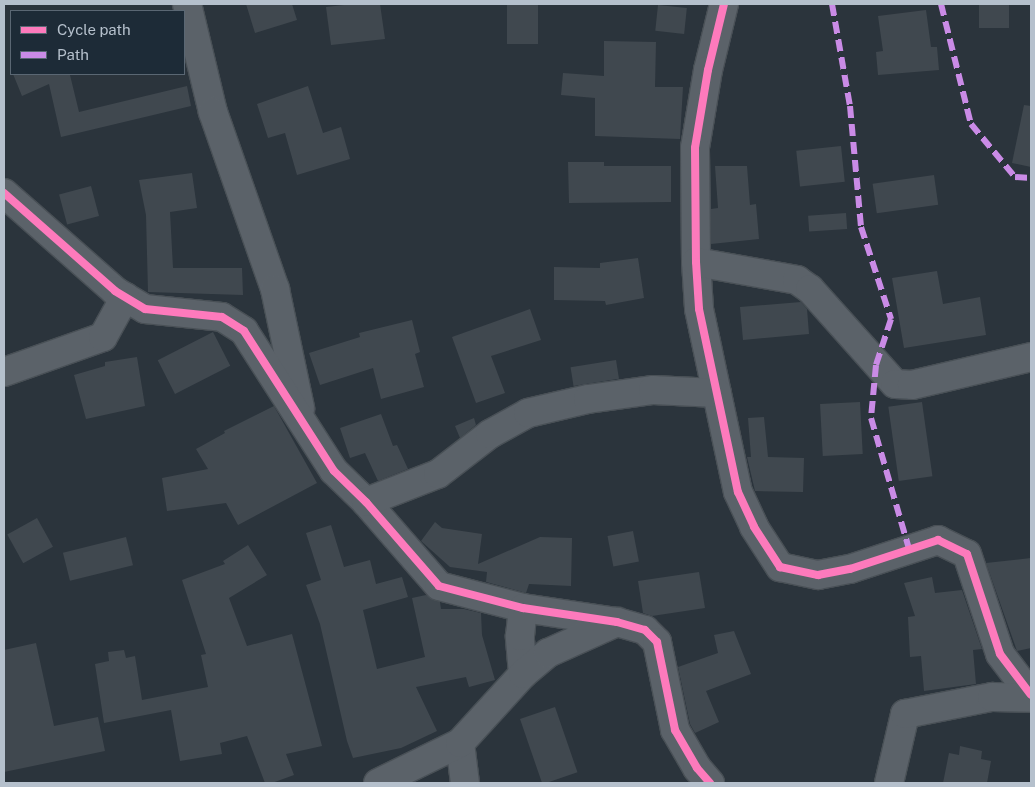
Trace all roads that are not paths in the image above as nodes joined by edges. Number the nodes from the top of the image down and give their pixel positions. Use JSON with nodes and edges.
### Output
{"nodes":[{"id":1,"x":187,"y":4,"type":"edge"},
{"id":2,"x":724,"y":4,"type":"edge"},
{"id":3,"x":4,"y":193,"type":"edge"},
{"id":4,"x":696,"y":262,"type":"junction"},
{"id":5,"x":125,"y":297,"type":"junction"},
{"id":6,"x":1031,"y":357,"type":"edge"},
{"id":7,"x":4,"y":372,"type":"edge"},
{"id":8,"x":717,"y":394,"type":"junction"},
{"id":9,"x":304,"y":427,"type":"junction"},
{"id":10,"x":366,"y":502,"type":"junction"},
{"id":11,"x":523,"y":608,"type":"junction"},
{"id":12,"x":617,"y":622,"type":"junction"},
{"id":13,"x":523,"y":674,"type":"junction"},
{"id":14,"x":1031,"y":696,"type":"edge"},
{"id":15,"x":460,"y":743,"type":"junction"},
{"id":16,"x":378,"y":783,"type":"edge"},
{"id":17,"x":465,"y":783,"type":"edge"},
{"id":18,"x":710,"y":783,"type":"edge"},
{"id":19,"x":889,"y":783,"type":"edge"}],
"edges":[{"from":1,"to":9,"type":"street"},
{"from":2,"to":4,"type":"street"},
{"from":3,"to":5,"type":"street"},
{"from":4,"to":6,"type":"street"},
{"from":4,"to":8,"type":"street"},
{"from":5,"to":7,"type":"street"},
{"from":5,"to":9,"type":"street"},
{"from":8,"to":10,"type":"street"},
{"from":8,"to":14,"type":"street"},
{"from":9,"to":10,"type":"street"},
{"from":10,"to":11,"type":"street"},
{"from":11,"to":12,"type":"street"},
{"from":11,"to":13,"type":"street"},
{"from":12,"to":13,"type":"street"},
{"from":12,"to":18,"type":"street"},
{"from":13,"to":15,"type":"street"},
{"from":14,"to":19,"type":"street"},
{"from":15,"to":16,"type":"street"},
{"from":15,"to":17,"type":"street"}]}
